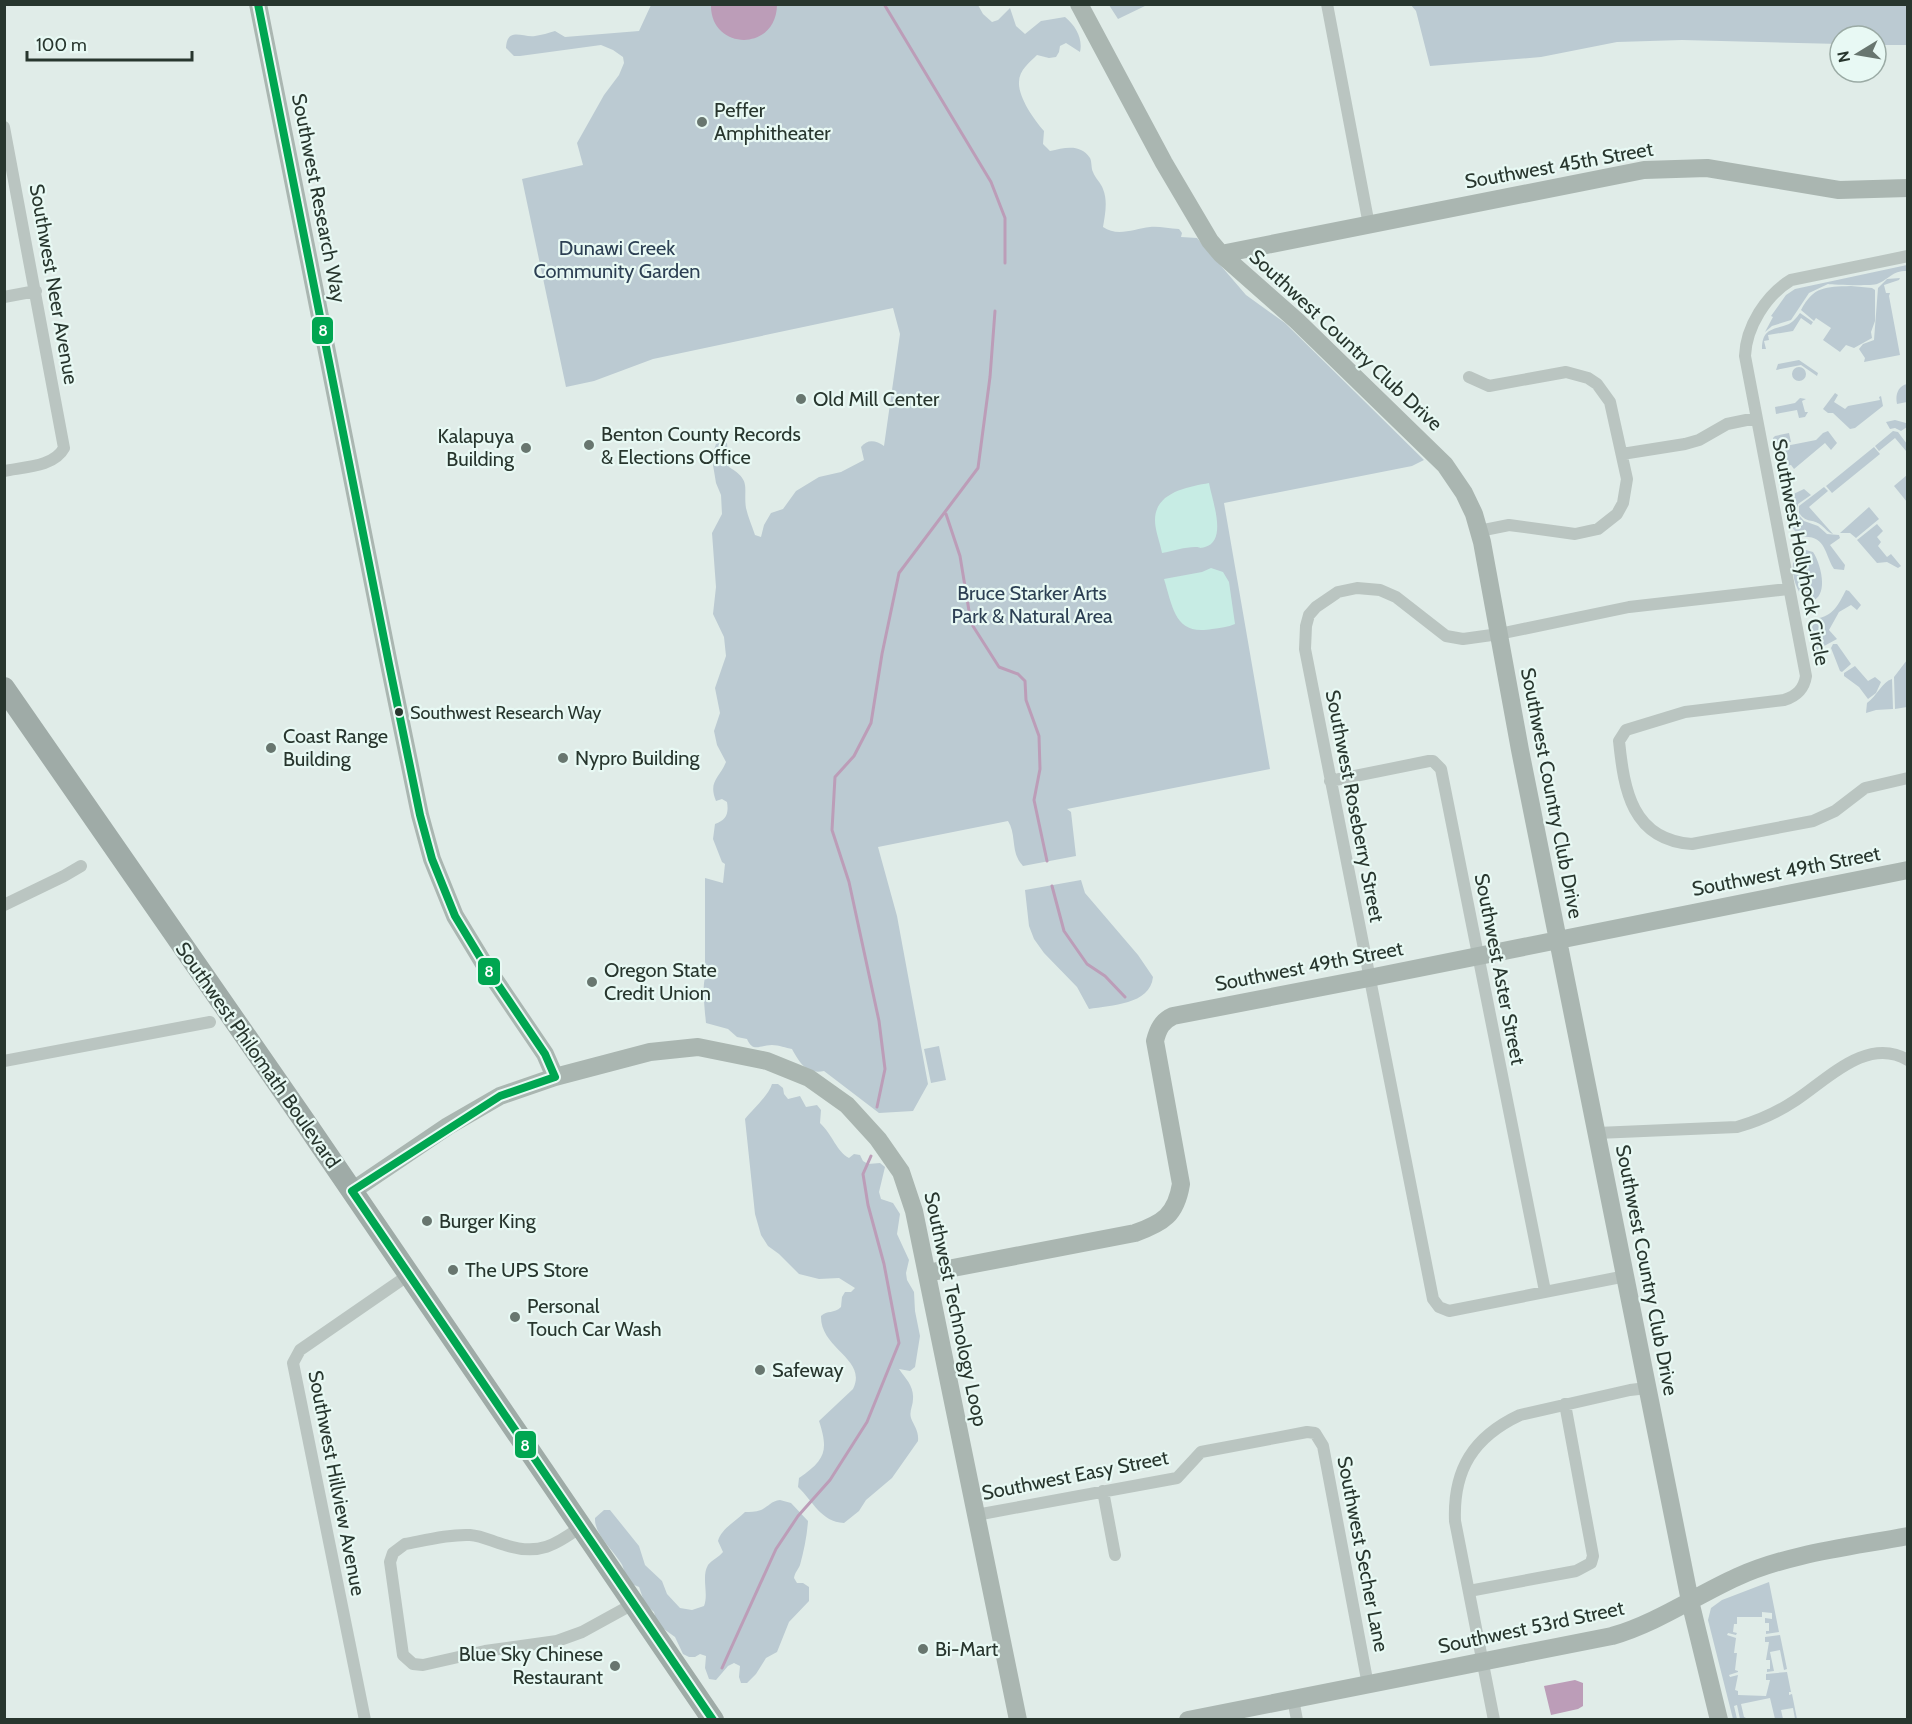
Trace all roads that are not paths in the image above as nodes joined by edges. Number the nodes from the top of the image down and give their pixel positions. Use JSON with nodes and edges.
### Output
{"nodes":[{"id":1,"x":258,"y":4,"type":"edge"},
{"id":2,"x":1079,"y":4,"type":"edge"},
{"id":3,"x":1327,"y":4,"type":"edge"},
{"id":4,"x":4,"y":127,"type":"edge"},
{"id":5,"x":1908,"y":188,"type":"edge"},
{"id":6,"x":1369,"y":225,"type":"junction"},
{"id":7,"x":1221,"y":254,"type":"junction"},
{"id":8,"x":1908,"y":256,"type":"edge"},
{"id":9,"x":36,"y":291,"type":"junction"},
{"id":10,"x":4,"y":297,"type":"edge"},
{"id":11,"x":1469,"y":378,"type":"dead end"},
{"id":12,"x":1756,"y":418,"type":"junction"},
{"id":13,"x":1622,"y":454,"type":"junction"},
{"id":14,"x":4,"y":471,"type":"edge"},
{"id":15,"x":1479,"y":531,"type":"junction"},
{"id":16,"x":1788,"y":589,"type":"junction"},
{"id":17,"x":1499,"y":634,"type":"junction"},
{"id":18,"x":4,"y":688,"type":"edge"},
{"id":19,"x":1908,"y":778,"type":"edge"},
{"id":20,"x":1330,"y":781,"type":"junction"},
{"id":21,"x":81,"y":866,"type":"dead end"},
{"id":22,"x":1908,"y":870,"type":"edge"},
{"id":23,"x":4,"y":904,"type":"edge"},
{"id":24,"x":1558,"y":941,"type":"junction"},
{"id":25,"x":1478,"y":956,"type":"junction"},
{"id":26,"x":1369,"y":978,"type":"junction"},
{"id":27,"x":210,"y":1022,"type":"dead end"},
{"id":28,"x":1908,"y":1060,"type":"edge"},
{"id":29,"x":4,"y":1061,"type":"edge"},
{"id":30,"x":555,"y":1077,"type":"junction"},
{"id":31,"x":1597,"y":1133,"type":"junction"},
{"id":32,"x":352,"y":1191,"type":"junction"},
{"id":33,"x":927,"y":1273,"type":"junction"},
{"id":34,"x":410,"y":1274,"type":"junction"},
{"id":35,"x":1626,"y":1276,"type":"junction"},
{"id":36,"x":1545,"y":1291,"type":"junction"},
{"id":37,"x":1647,"y":1388,"type":"junction"},
{"id":38,"x":1564,"y":1404,"type":"junction"},
{"id":39,"x":1315,"y":1433,"type":"joint"},
{"id":40,"x":1103,"y":1491,"type":"junction"},
{"id":41,"x":976,"y":1515,"type":"junction"},
{"id":42,"x":582,"y":1526,"type":"junction"},
{"id":43,"x":1908,"y":1536,"type":"edge"},
{"id":44,"x":1115,"y":1555,"type":"dead end"},
{"id":45,"x":1469,"y":1591,"type":"junction"},
{"id":46,"x":1690,"y":1601,"type":"junction"},
{"id":47,"x":633,"y":1604,"type":"junction"},
{"id":48,"x":1482,"y":1662,"type":"junction"},
{"id":49,"x":1368,"y":1684,"type":"junction"},
{"id":50,"x":1293,"y":1699,"type":"junction"},
{"id":51,"x":365,"y":1719,"type":"edge"},
{"id":52,"x":713,"y":1719,"type":"edge"},
{"id":53,"x":1018,"y":1719,"type":"edge"},
{"id":54,"x":1188,"y":1719,"type":"edge"},
{"id":55,"x":1297,"y":1719,"type":"edge"},
{"id":56,"x":1494,"y":1719,"type":"edge"},
{"id":57,"x":1719,"y":1719,"type":"edge"}],
"edges":[{"from":1,"to":30,"type":"street","name":"Southwest Research Way"},
{"from":2,"to":7,"type":"street","name":"Southwest Country Club Drive"},
{"from":3,"to":6,"type":"street"},
{"from":4,"to":9,"type":"street","name":"Southwest Neer Avenue"},
{"from":5,"to":6,"type":"street","name":"Southwest 45th Street"},
{"from":6,"to":7,"type":"street","name":"Southwest 45th Street"},
{"from":7,"to":15,"type":"street","name":"Southwest Country Club Drive"},
{"from":8,"to":12,"type":"street","name":"Southwest Hollyhock Circle"},
{"from":9,"to":10,"type":"street"},
{"from":9,"to":14,"type":"street","name":"Southwest Neer Avenue"},
{"from":11,"to":13,"type":"street"},
{"from":12,"to":13,"type":"street"},
{"from":12,"to":16,"type":"street","name":"Southwest Hollyhock Circle"},
{"from":13,"to":15,"type":"street"},
{"from":15,"to":17,"type":"street","name":"Southwest Country Club Drive"},
{"from":16,"to":17,"type":"street","name":"Southwest Roseberry Street"},
{"from":16,"to":19,"type":"street","name":"Southwest Hollyhock Circle"},
{"from":17,"to":20,"type":"street","name":"Southwest Roseberry Street"},
{"from":17,"to":24,"type":"street","name":"Southwest Country Club Drive"},
{"from":18,"to":32,"type":"highway","name":"Southwest Philomath Boulevard"},
{"from":20,"to":25,"type":"street","name":"Southwest Aster Street"},
{"from":20,"to":26,"type":"street","name":"Southwest Roseberry Street"},
{"from":21,"to":23,"type":"street"},
{"from":22,"to":24,"type":"street","name":"Southwest 49th Street"},
{"from":24,"to":25,"type":"street","name":"Southwest 49th Street"},
{"from":24,"to":31,"type":"street","name":"Southwest Country Club Drive"},
{"from":25,"to":26,"type":"street","name":"Southwest 49th Street"},
{"from":25,"to":36,"type":"street","name":"Southwest Aster Street"},
{"from":26,"to":33,"type":"street","name":"Southwest 49th Street"},
{"from":26,"to":36,"type":"street","name":"Southwest Roseberry Street"},
{"from":27,"to":29,"type":"street"},
{"from":28,"to":31,"type":"street"},
{"from":30,"to":32,"type":"street","name":"Southwest Technology Loop"},
{"from":30,"to":33,"type":"street","name":"Southwest Technology Loop"},
{"from":31,"to":35,"type":"street","name":"Southwest Country Club Drive"},
{"from":32,"to":34,"type":"highway","name":"Southwest Philomath Boulevard"},
{"from":33,"to":41,"type":"street","name":"Southwest Technology Loop"},
{"from":34,"to":42,"type":"highway","name":"Southwest Philomath Boulevard"},
{"from":34,"to":51,"type":"street","name":"Southwest Hillview Avenue"},
{"from":35,"to":36,"type":"street","name":"Southwest Roseberry Street"},
{"from":35,"to":37,"type":"street","name":"Southwest Country Club Drive"},
{"from":37,"to":38,"type":"street"},
{"from":37,"to":46,"type":"street","name":"Southwest Country Club Drive"},
{"from":38,"to":45,"type":"street"},
{"from":38,"to":45,"type":"street"},
{"from":39,"to":40,"type":"street","name":"Southwest Easy Street"},
{"from":39,"to":49,"type":"street","name":"Southwest Secher Lane"},
{"from":40,"to":41,"type":"street","name":"Southwest Easy Street"},
{"from":40,"to":44,"type":"street"},
{"from":41,"to":53,"type":"street","name":"Southwest Technology Loop"},
{"from":42,"to":47,"type":"highway","name":"Southwest Philomath Boulevard"},
{"from":42,"to":47,"type":"street"},
{"from":43,"to":46,"type":"street","name":"Southwest 53rd Street"},
{"from":45,"to":48,"type":"street"},
{"from":46,"to":48,"type":"street","name":"Southwest 53rd Street"},
{"from":46,"to":57,"type":"street","name":"Southwest Country Club Drive"},
{"from":47,"to":52,"type":"highway","name":"Southwest Philomath Boulevard"},
{"from":48,"to":49,"type":"street","name":"Southwest 53rd Street"},
{"from":48,"to":56,"type":"street"},
{"from":49,"to":50,"type":"street","name":"Southwest 53rd Street"},
{"from":50,"to":54,"type":"street","name":"Southwest 53rd Street"},
{"from":50,"to":55,"type":"street"}]}
